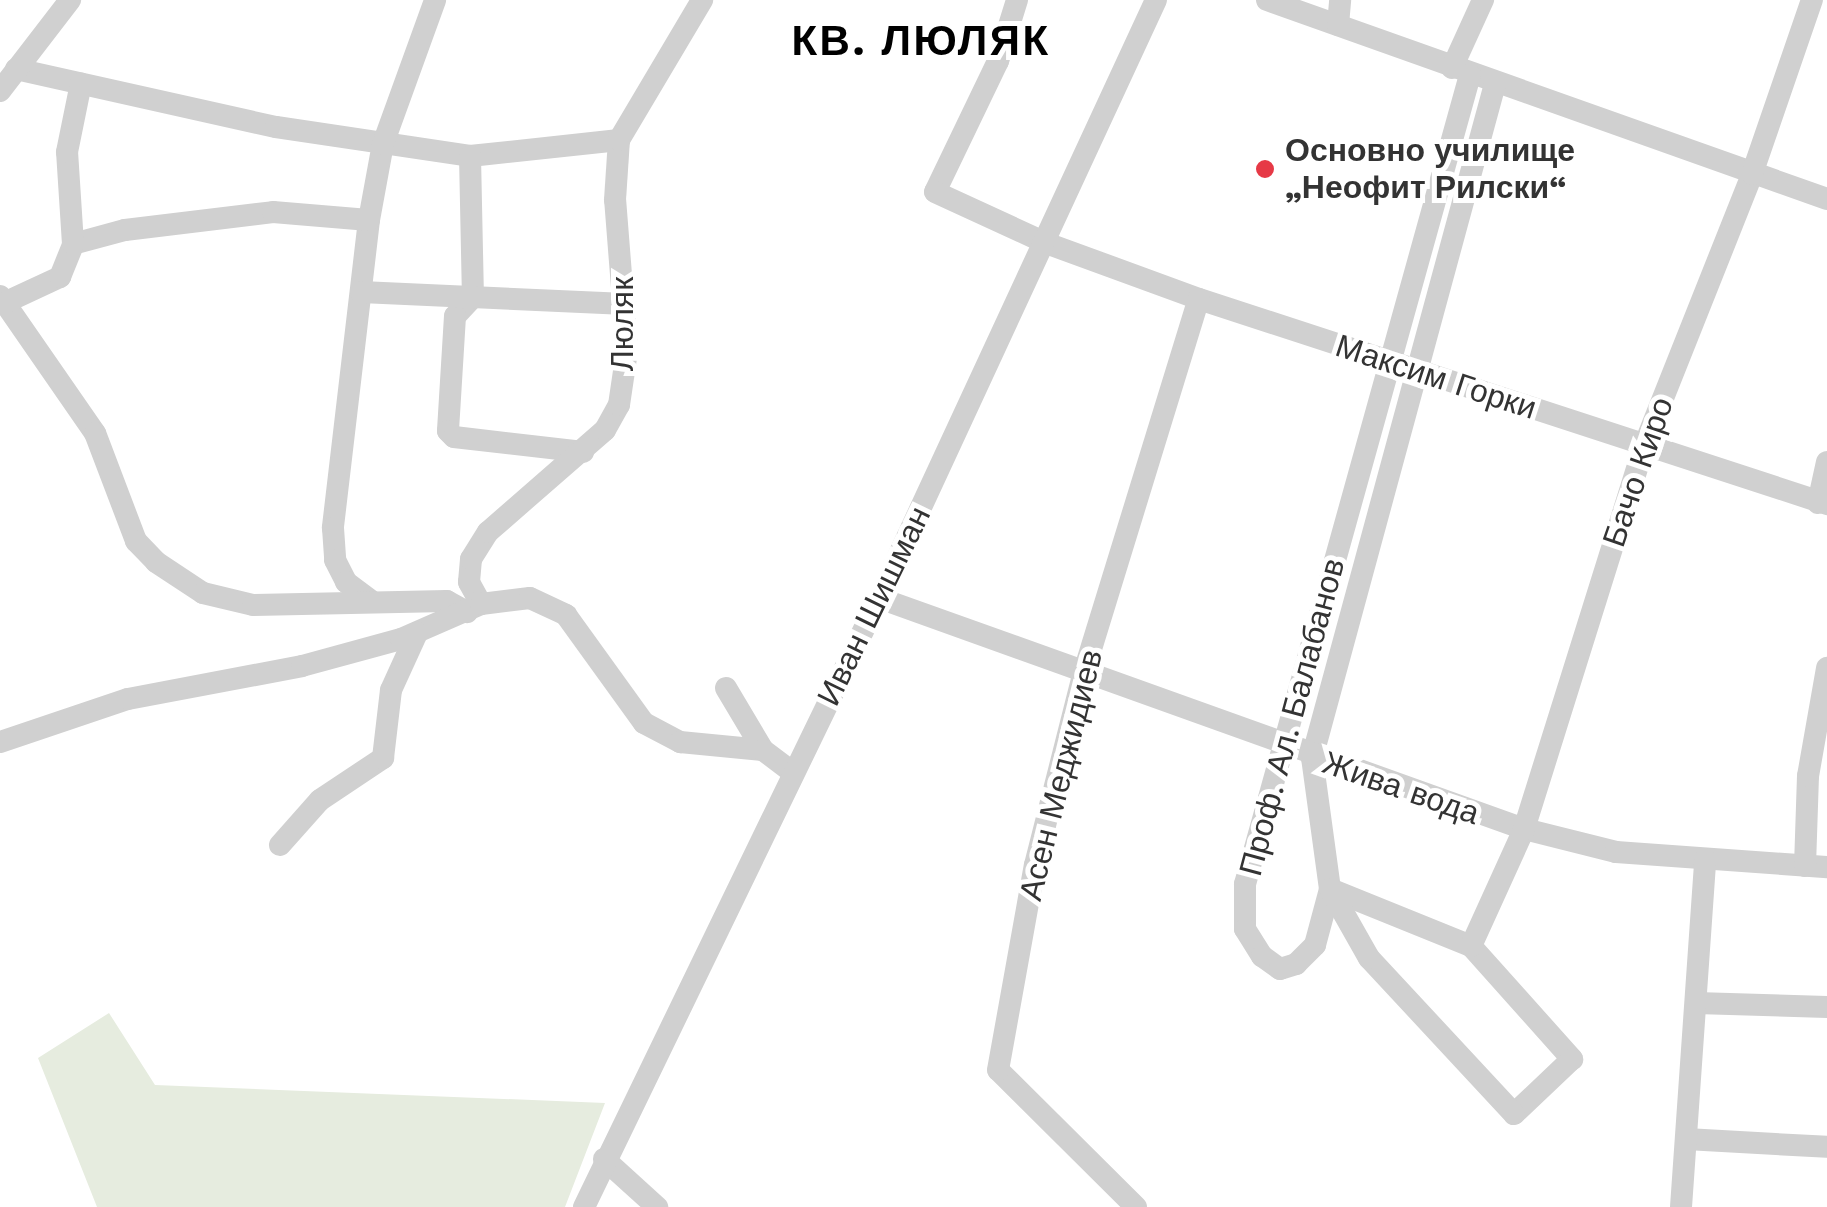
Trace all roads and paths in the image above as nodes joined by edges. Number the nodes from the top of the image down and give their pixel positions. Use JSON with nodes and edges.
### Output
{"nodes":[{"id":1,"x":70,"y":0,"type":"edge"},
{"id":2,"x":435,"y":0,"type":"edge"},
{"id":3,"x":702,"y":0,"type":"edge"},
{"id":4,"x":1017,"y":0,"type":"edge"},
{"id":5,"x":1156,"y":0,"type":"edge"},
{"id":6,"x":1267,"y":0,"type":"edge"},
{"id":7,"x":1340,"y":0,"type":"edge"},
{"id":8,"x":1483,"y":0,"type":"edge"},
{"id":9,"x":1812,"y":0,"type":"edge"},
{"id":10,"x":1338,"y":26,"type":"junction"},
{"id":11,"x":16,"y":69,"type":"junction"},
{"id":12,"x":1461,"y":72,"type":"junction"},
{"id":13,"x":81,"y":83,"type":"junction"},
{"id":14,"x":1494,"y":84,"type":"junction"},
{"id":15,"x":0,"y":90,"type":"edge"},
{"id":16,"x":619,"y":140,"type":"junction"},
{"id":17,"x":383,"y":144,"type":"junction"},
{"id":18,"x":470,"y":156,"type":"junction"},
{"id":19,"x":1752,"y":174,"type":"junction"},
{"id":20,"x":1827,"y":199,"type":"edge"},
{"id":21,"x":369,"y":220,"type":"junction"},
{"id":22,"x":73,"y":244,"type":"junction"},
{"id":23,"x":1046,"y":244,"type":"junction"},
{"id":24,"x":362,"y":292,"type":"junction"},
{"id":25,"x":473,"y":297,"type":"junction"},
{"id":26,"x":2,"y":299,"type":"edge"},
{"id":27,"x":1200,"y":299,"type":"junction"},
{"id":28,"x":626,"y":304,"type":"junction"},
{"id":29,"x":1391,"y":364,"type":"junction"},
{"id":30,"x":1416,"y":367,"type":"junction"},
{"id":31,"x":1644,"y":446,"type":"junction"},
{"id":32,"x":583,"y":452,"type":"junction"},
{"id":33,"x":1827,"y":462,"type":"edge"},
{"id":34,"x":1822,"y":504,"type":"edge"},
{"id":35,"x":879,"y":598,"type":"junction"},
{"id":36,"x":371,"y":600,"type":"junction"},
{"id":37,"x":474,"y":608,"type":"junction"},
{"id":38,"x":416,"y":633,"type":"junction"},
{"id":39,"x":1827,"y":668,"type":"edge"},
{"id":40,"x":1083,"y":675,"type":"junction"},
{"id":41,"x":726,"y":688,"type":"dead end"},
{"id":42,"x":0,"y":742,"type":"edge"},
{"id":43,"x":1282,"y":748,"type":"junction"},
{"id":44,"x":763,"y":750,"type":"junction"},
{"id":45,"x":1312,"y":758,"type":"junction"},
{"id":46,"x":793,"y":773,"type":"junction"},
{"id":47,"x":1524,"y":829,"type":"junction"},
{"id":48,"x":280,"y":845,"type":"dead end"},
{"id":49,"x":1705,"y":860,"type":"junction"},
{"id":50,"x":1816,"y":866,"type":"edge"},
{"id":51,"x":1330,"y":889,"type":"junction"},
{"id":52,"x":1472,"y":946,"type":"junction"},
{"id":53,"x":1696,"y":1003,"type":"junction"},
{"id":54,"x":1827,"y":1007,"type":"edge"},
{"id":55,"x":1686,"y":1139,"type":"junction"},
{"id":56,"x":1827,"y":1147,"type":"edge"},
{"id":57,"x":604,"y":1159,"type":"junction"},
{"id":58,"x":584,"y":1207,"type":"edge"},
{"id":59,"x":657,"y":1207,"type":"edge"},
{"id":60,"x":1136,"y":1207,"type":"edge"},
{"id":61,"x":1682,"y":1207,"type":"edge"}],
"edges":[{"from":1,"to":11,"type":"street"},
{"from":2,"to":17,"type":"street"},
{"from":3,"to":16,"type":"street","name":"Люляк"},
{"from":4,"to":23,"type":"street","name":"Максим Горки"},
{"from":5,"to":23,"type":"street","name":"Иван Шишман"},
{"from":6,"to":10,"type":"street"},
{"from":7,"to":10,"type":"street"},
{"from":8,"to":12,"type":"street","name":"Проф. Ал. Балабанов"},
{"from":9,"to":19,"type":"street","name":"Бачо Киро"},
{"from":10,"to":12,"type":"street"},
{"from":11,"to":13,"type":"street"},
{"from":11,"to":15,"type":"street"},
{"from":12,"to":14,"type":"street"},
{"from":12,"to":29,"type":"street","name":"Проф. Ал. Балабанов"},
{"from":13,"to":17,"type":"street"},
{"from":13,"to":22,"type":"street"},
{"from":14,"to":19,"type":"street"},
{"from":14,"to":30,"type":"street","name":"Проф. Ал. Балабанов"},
{"from":16,"to":18,"type":"street"},
{"from":16,"to":28,"type":"street","name":"Люляк"},
{"from":17,"to":18,"type":"street"},
{"from":17,"to":21,"type":"street"},
{"from":18,"to":25,"type":"street"},
{"from":19,"to":20,"type":"street"},
{"from":19,"to":31,"type":"street","name":"Бачо Киро"},
{"from":21,"to":22,"type":"street"},
{"from":21,"to":24,"type":"street"},
{"from":22,"to":26,"type":"street"},
{"from":23,"to":27,"type":"street","name":"Максим Горки"},
{"from":23,"to":35,"type":"street","name":"Иван Шишман"},
{"from":24,"to":25,"type":"street"},
{"from":24,"to":36,"type":"street"},
{"from":25,"to":28,"type":"street"},
{"from":25,"to":32,"type":"street"},
{"from":26,"to":36,"type":"street"},
{"from":27,"to":29,"type":"street","name":"Максим Горки"},
{"from":27,"to":40,"type":"street","name":"Асен Меджидиев"},
{"from":28,"to":32,"type":"street","name":"Люляк"},
{"from":29,"to":30,"type":"street","name":"Максим Горки"},
{"from":29,"to":43,"type":"street","name":"Проф. Ал. Балабанов"},
{"from":30,"to":31,"type":"street","name":"Максим Горки"},
{"from":30,"to":45,"type":"street","name":"Проф. Ал. Балабанов"},
{"from":31,"to":34,"type":"street","name":"Максим Горки"},
{"from":31,"to":47,"type":"street","name":"Бачо Киро"},
{"from":32,"to":37,"type":"street","name":"Люляк"},
{"from":33,"to":34,"type":"street"},
{"from":35,"to":40,"type":"street","name":"Жива вода"},
{"from":35,"to":46,"type":"street","name":"Иван Шишман"},
{"from":36,"to":37,"type":"street"},
{"from":37,"to":38,"type":"street"},
{"from":37,"to":44,"type":"street"},
{"from":38,"to":42,"type":"street"},
{"from":38,"to":48,"type":"street"},
{"from":39,"to":50,"type":"street"},
{"from":40,"to":43,"type":"street","name":"Жива вода"},
{"from":40,"to":60,"type":"street","name":"Асен Меджидиев"},
{"from":41,"to":44,"type":"street"},
{"from":43,"to":45,"type":"street","name":"Жива вода"},
{"from":43,"to":51,"type":"street","name":"Проф. Ал. Балабанов"},
{"from":44,"to":46,"type":"street"},
{"from":45,"to":47,"type":"street","name":"Жива вода"},
{"from":45,"to":51,"type":"street","name":"Проф. Ал. Балабанов"},
{"from":46,"to":57,"type":"street","name":"Иван Шишман"},
{"from":47,"to":49,"type":"street","name":"Жива вода"},
{"from":47,"to":52,"type":"street","name":"Бачо Киро"},
{"from":49,"to":50,"type":"street","name":"Жива вода"},
{"from":49,"to":53,"type":"street"},
{"from":51,"to":52,"type":"street"},
{"from":51,"to":52,"type":"street"},
{"from":53,"to":54,"type":"street"},
{"from":53,"to":55,"type":"street"},
{"from":55,"to":56,"type":"street"},
{"from":55,"to":61,"type":"street"},
{"from":57,"to":58,"type":"street","name":"Иван Шишман"},
{"from":57,"to":59,"type":"street"}]}
